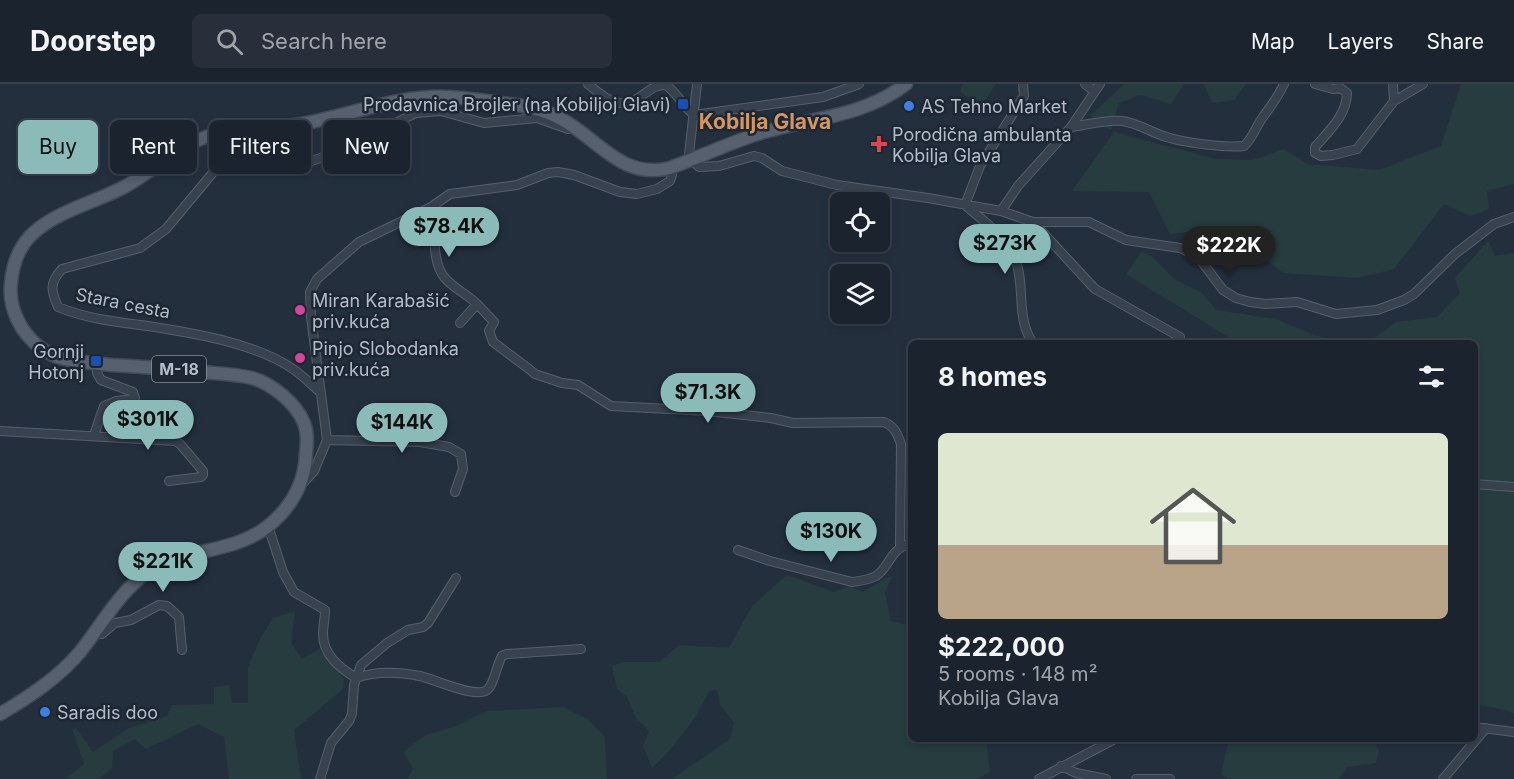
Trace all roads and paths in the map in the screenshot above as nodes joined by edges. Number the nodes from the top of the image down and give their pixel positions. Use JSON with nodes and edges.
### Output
{"nodes":[{"id":1,"x":588,"y":84,"type":"edge"},
{"id":2,"x":697,"y":84,"type":"edge"},
{"id":3,"x":859,"y":84,"type":"edge"},
{"id":4,"x":906,"y":84,"type":"edge"},
{"id":5,"x":1023,"y":84,"type":"edge"},
{"id":6,"x":1085,"y":84,"type":"edge"},
{"id":7,"x":1284,"y":84,"type":"edge"},
{"id":8,"x":1316,"y":84,"type":"edge"},
{"id":9,"x":1393,"y":84,"type":"edge"},
{"id":10,"x":1423,"y":84,"type":"edge"},
{"id":11,"x":658,"y":85,"type":"edge"},
{"id":12,"x":1097,"y":87,"type":"edge"},
{"id":13,"x":1394,"y":101,"type":"junction"},
{"id":14,"x":694,"y":115,"type":"junction"},
{"id":15,"x":1071,"y":127,"type":"junction"},
{"id":16,"x":587,"y":136,"type":"junction"},
{"id":17,"x":692,"y":160,"type":"junction"},
{"id":18,"x":670,"y":168,"type":"junction"},
{"id":19,"x":965,"y":205,"type":"junction"},
{"id":20,"x":431,"y":207,"type":"junction"},
{"id":21,"x":1001,"y":211,"type":"junction"},
{"id":22,"x":1514,"y":217,"type":"edge"},
{"id":23,"x":1033,"y":222,"type":"junction"},
{"id":24,"x":477,"y":304,"type":"junction"},
{"id":25,"x":460,"y":323,"type":"dead end"},
{"id":26,"x":1180,"y":338,"type":"dead end"},
{"id":27,"x":1031,"y":340,"type":"edge"},
{"id":28,"x":97,"y":364,"type":"junction"},
{"id":29,"x":321,"y":393,"type":"junction"},
{"id":30,"x":0,"y":431,"type":"edge"},
{"id":31,"x":94,"y":435,"type":"junction"},
{"id":32,"x":327,"y":440,"type":"junction"},
{"id":33,"x":169,"y":481,"type":"dead end"},
{"id":34,"x":1478,"y":484,"type":"edge"},
{"id":35,"x":1514,"y":487,"type":"edge"},
{"id":36,"x":299,"y":488,"type":"junction"},
{"id":37,"x":455,"y":492,"type":"dead end"},
{"id":38,"x":268,"y":526,"type":"junction"},
{"id":39,"x":908,"y":544,"type":"edge"},
{"id":40,"x":900,"y":546,"type":"junction"},
{"id":41,"x":738,"y":550,"type":"dead end"},
{"id":42,"x":456,"y":578,"type":"dead end"},
{"id":43,"x":94,"y":631,"type":"junction"},
{"id":44,"x":581,"y":649,"type":"dead end"},
{"id":45,"x":182,"y":650,"type":"dead end"},
{"id":46,"x":356,"y":678,"type":"junction"},
{"id":47,"x":0,"y":714,"type":"edge"},
{"id":48,"x":1478,"y":727,"type":"edge"},
{"id":49,"x":1486,"y":728,"type":"junction"},
{"id":50,"x":1514,"y":732,"type":"edge"},
{"id":51,"x":1478,"y":737,"type":"edge"},
{"id":52,"x":1109,"y":742,"type":"edge"},
{"id":53,"x":1474,"y":742,"type":"edge"},
{"id":54,"x":1061,"y":766,"type":"junction"},
{"id":55,"x":320,"y":779,"type":"edge"},
{"id":56,"x":1039,"y":779,"type":"edge"},
{"id":57,"x":1106,"y":779,"type":"edge"},
{"id":58,"x":1136,"y":779,"type":"edge"},
{"id":59,"x":1170,"y":779,"type":"edge"},
{"id":60,"x":1443,"y":779,"type":"edge"}],
"edges":[{"from":1,"to":11,"type":"street"},
{"from":2,"to":14,"type":"street"},
{"from":3,"to":14,"type":"street"},
{"from":4,"to":17,"type":"main road","number":"M-18"},
{"from":5,"to":19,"type":"street"},
{"from":6,"to":12,"type":"street"},
{"from":7,"to":15,"type":"street"},
{"from":8,"to":13,"type":"street"},
{"from":9,"to":13,"type":"street"},
{"from":10,"to":13,"type":"street"},
{"from":11,"to":14,"type":"street"},
{"from":12,"to":15,"type":"street"},
{"from":14,"to":17,"type":"street"},
{"from":15,"to":21,"type":"street"},
{"from":16,"to":18,"type":"main road","name":"Stara cesta","number":"M-18"},
{"from":16,"to":28,"type":"main road","name":"Stara cesta","number":"M-18"},
{"from":16,"to":29,"type":"street","name":"Stara cesta"},
{"from":17,"to":18,"type":"main road","name":"Stara cesta","number":"M-18"},
{"from":17,"to":19,"type":"street"},
{"from":18,"to":20,"type":"street"},
{"from":19,"to":21,"type":"street"},
{"from":19,"to":27,"type":"street"},
{"from":20,"to":24,"type":"street"},
{"from":20,"to":29,"type":"street"},
{"from":21,"to":23,"type":"street"},
{"from":22,"to":23,"type":"street"},
{"from":23,"to":26,"type":"street"},
{"from":24,"to":25,"type":"street"},
{"from":24,"to":40,"type":"street"},
{"from":28,"to":31,"type":"street"},
{"from":28,"to":36,"type":"main road","number":"M-18"},
{"from":29,"to":32,"type":"street"},
{"from":30,"to":31,"type":"street"},
{"from":31,"to":33,"type":"street"},
{"from":32,"to":36,"type":"street"},
{"from":32,"to":37,"type":"street"},
{"from":34,"to":35,"type":"street"},
{"from":36,"to":38,"type":"main road","number":"M-18"},
{"from":38,"to":43,"type":"main road","number":"M-18"},
{"from":38,"to":46,"type":"street"},
{"from":39,"to":40,"type":"street"},
{"from":40,"to":41,"type":"street"},
{"from":42,"to":46,"type":"street"},
{"from":43,"to":45,"type":"street"},
{"from":43,"to":47,"type":"main road","number":"M-18"},
{"from":44,"to":46,"type":"street"},
{"from":46,"to":55,"type":"street"},
{"from":48,"to":49,"type":"street"},
{"from":49,"to":50,"type":"street"},
{"from":49,"to":51,"type":"street"},
{"from":52,"to":54,"type":"street"},
{"from":53,"to":60,"type":"street"},
{"from":54,"to":56,"type":"street"},
{"from":54,"to":57,"type":"street"},
{"from":58,"to":59,"type":"street"}]}
